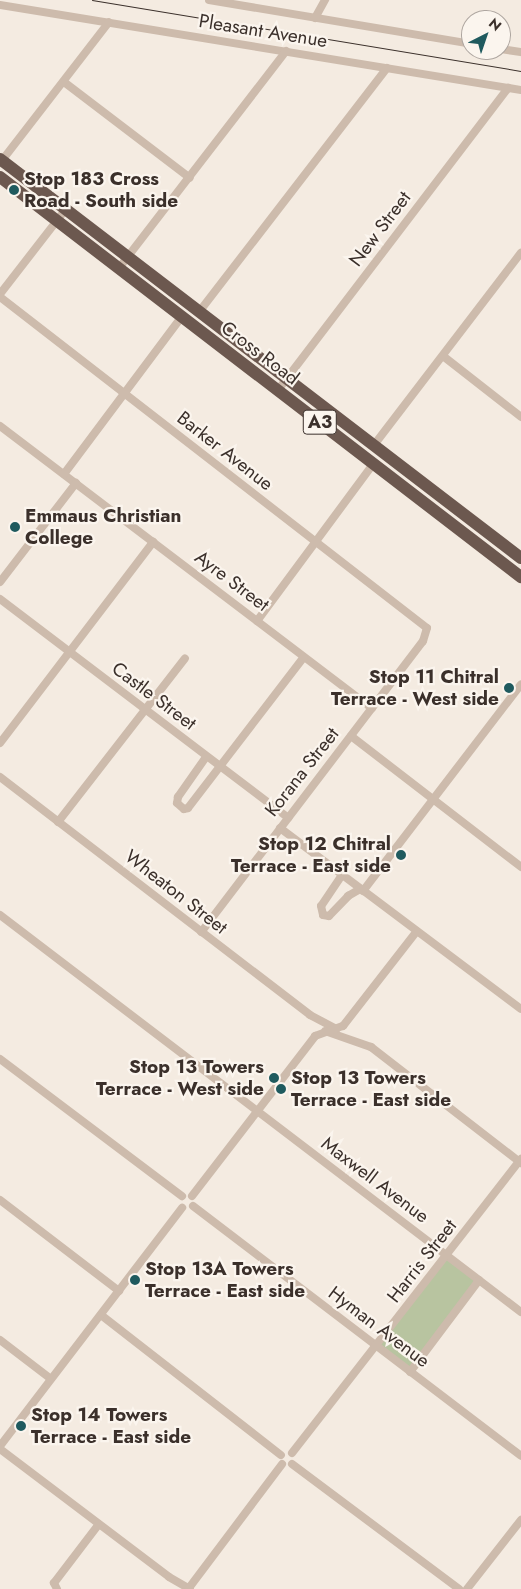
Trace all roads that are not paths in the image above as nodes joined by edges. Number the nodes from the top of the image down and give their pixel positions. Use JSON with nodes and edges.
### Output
{"nodes":[{"id":1,"x":209,"y":0,"type":"edge"},
{"id":2,"x":325,"y":0,"type":"edge"},
{"id":3,"x":0,"y":5,"type":"edge"},
{"id":4,"x":315,"y":18,"type":"junction"},
{"id":5,"x":109,"y":22,"type":"junction"},
{"id":6,"x":461,"y":42,"type":"edge"},
{"id":7,"x":286,"y":51,"type":"junction"},
{"id":8,"x":387,"y":68,"type":"junction"},
{"id":9,"x":64,"y":82,"type":"junction"},
{"id":10,"x":508,"y":88,"type":"junction"},
{"id":11,"x":521,"y":90,"type":"edge"},
{"id":12,"x":1,"y":160,"type":"edge"},
{"id":13,"x":0,"y":177,"type":"edge"},
{"id":14,"x":190,"y":178,"type":"junction"},
{"id":15,"x":66,"y":209,"type":"junction"},
{"id":16,"x":57,"y":220,"type":"junction"},
{"id":17,"x":521,"y":253,"type":"edge"},
{"id":18,"x":128,"y":257,"type":"junction"},
{"id":19,"x":119,"y":268,"type":"junction"},
{"id":20,"x":0,"y":296,"type":"edge"},
{"id":21,"x":199,"y":312,"type":"junction"},
{"id":22,"x":182,"y":316,"type":"junction"},
{"id":23,"x":443,"y":356,"type":"junction"},
{"id":24,"x":288,"y":378,"type":"junction"},
{"id":25,"x":278,"y":390,"type":"junction"},
{"id":26,"x":125,"y":393,"type":"junction"},
{"id":27,"x":521,"y":416,"type":"edge"},
{"id":28,"x":0,"y":426,"type":"edge"},
{"id":29,"x":374,"y":445,"type":"junction"},
{"id":30,"x":374,"y":463,"type":"junction"},
{"id":31,"x":64,"y":474,"type":"junction"},
{"id":32,"x":76,"y":483,"type":"junction"},
{"id":33,"x":429,"y":487,"type":"junction"},
{"id":34,"x":440,"y":495,"type":"junction"},
{"id":35,"x":418,"y":497,"type":"junction"},
{"id":36,"x":434,"y":510,"type":"junction"},
{"id":37,"x":153,"y":542,"type":"junction"},
{"id":38,"x":316,"y":542,"type":"junction"},
{"id":39,"x":521,"y":558,"type":"edge"},
{"id":40,"x":521,"y":576,"type":"edge"},
{"id":41,"x":0,"y":582,"type":"edge"},
{"id":42,"x":0,"y":599,"type":"edge"},
{"id":43,"x":257,"y":621,"type":"junction"},
{"id":44,"x":428,"y":632,"type":"joint"},
{"id":45,"x":68,"y":651,"type":"junction"},
{"id":46,"x":304,"y":657,"type":"junction"},
{"id":47,"x":185,"y":658,"type":"dead end"},
{"id":48,"x":521,"y":684,"type":"edge"},
{"id":49,"x":372,"y":708,"type":"junction"},
{"id":50,"x":144,"y":710,"type":"junction"},
{"id":51,"x":351,"y":736,"type":"junction"},
{"id":52,"x":0,"y":743,"type":"edge"},
{"id":53,"x":206,"y":757,"type":"junction"},
{"id":54,"x":220,"y":767,"type":"junction"},
{"id":55,"x":0,"y":777,"type":"edge"},
{"id":56,"x":433,"y":800,"type":"junction"},
{"id":57,"x":288,"y":818,"type":"junction"},
{"id":58,"x":58,"y":822,"type":"junction"},
{"id":59,"x":280,"y":828,"type":"junction"},
{"id":60,"x":521,"y":867,"type":"edge"},
{"id":61,"x":342,"y":875,"type":"junction"},
{"id":62,"x":362,"y":890,"type":"junction"},
{"id":63,"x":0,"y":914,"type":"edge"},
{"id":64,"x":417,"y":931,"type":"junction"},
{"id":65,"x":200,"y":932,"type":"junction"},
{"id":66,"x":521,"y":1010,"type":"edge"},
{"id":67,"x":336,"y":1029,"type":"junction"},
{"id":68,"x":323,"y":1031,"type":"junction"},
{"id":69,"x":0,"y":1059,"type":"edge"},
{"id":70,"x":257,"y":1111,"type":"junction"},
{"id":71,"x":520,"y":1161,"type":"edge"},
{"id":72,"x":182,"y":1196,"type":"junction"},
{"id":73,"x":192,"y":1196,"type":"junction"},
{"id":74,"x":0,"y":1200,"type":"edge"},
{"id":75,"x":193,"y":1206,"type":"junction"},
{"id":76,"x":182,"y":1208,"type":"junction"},
{"id":77,"x":447,"y":1255,"type":"junction"},
{"id":78,"x":479,"y":1280,"type":"junction"},
{"id":79,"x":119,"y":1291,"type":"junction"},
{"id":80,"x":521,"y":1312,"type":"edge"},
{"id":81,"x":101,"y":1315,"type":"junction"},
{"id":82,"x":0,"y":1340,"type":"edge"},
{"id":83,"x":377,"y":1346,"type":"junction"},
{"id":84,"x":410,"y":1372,"type":"junction"},
{"id":85,"x":51,"y":1379,"type":"junction"},
{"id":86,"x":0,"y":1448,"type":"edge"},
{"id":87,"x":292,"y":1453,"type":"junction"},
{"id":88,"x":280,"y":1455,"type":"junction"},
{"id":89,"x":521,"y":1456,"type":"edge"},
{"id":90,"x":282,"y":1464,"type":"junction"},
{"id":91,"x":292,"y":1464,"type":"junction"},
{"id":92,"x":521,"y":1520,"type":"edge"},
{"id":93,"x":99,"y":1524,"type":"junction"},
{"id":94,"x":190,"y":1588,"type":"edge"},
{"id":95,"x":57,"y":1589,"type":"edge"},
{"id":96,"x":459,"y":1589,"type":"edge"},
{"id":97,"x":467,"y":1589,"type":"edge"}],
"edges":[{"from":1,"to":4,"type":"street"},
{"from":2,"to":4,"type":"street"},
{"from":3,"to":5,"type":"street","name":"Pleasant Avenue"},
{"from":4,"to":6,"type":"street"},
{"from":5,"to":7,"type":"street","name":"Pleasant Avenue"},
{"from":5,"to":9,"type":"street"},
{"from":7,"to":8,"type":"street","name":"Pleasant Avenue"},
{"from":7,"to":14,"type":"street"},
{"from":8,"to":10,"type":"street","name":"Pleasant Avenue"},
{"from":8,"to":21,"type":"street"},
{"from":9,"to":12,"type":"street"},
{"from":9,"to":14,"type":"street"},
{"from":10,"to":11,"type":"street","name":"Pleasant Avenue"},
{"from":10,"to":24,"type":"street","name":"New Street"},
{"from":12,"to":15,"type":"highway","name":"Cross Road","number":"A3"},
{"from":13,"to":16,"type":"highway","name":"Cross Road","number":"A3"},
{"from":14,"to":18,"type":"street"},
{"from":15,"to":16,"type":"street"},
{"from":15,"to":18,"type":"highway","name":"Cross Road","number":"A3"},
{"from":16,"to":19,"type":"highway","name":"Cross Road","number":"A3"},
{"from":16,"to":20,"type":"street"},
{"from":17,"to":23,"type":"street"},
{"from":18,"to":19,"type":"street"},
{"from":18,"to":21,"type":"highway","name":"Cross Road","number":"A3"},
{"from":19,"to":22,"type":"highway","name":"Cross Road","number":"A3"},
{"from":20,"to":26,"type":"street","name":"Barker Avenue"},
{"from":21,"to":24,"type":"highway","name":"Cross Road","number":"A3"},
{"from":22,"to":25,"type":"highway","name":"Cross Road","number":"A3"},
{"from":22,"to":26,"type":"street"},
{"from":23,"to":27,"type":"street"},
{"from":23,"to":29,"type":"street"},
{"from":24,"to":25,"type":"street","name":"New Street"},
{"from":24,"to":29,"type":"highway","name":"Cross Road","number":"A3"},
{"from":25,"to":30,"type":"highway","name":"Cross Road","number":"A3"},
{"from":26,"to":31,"type":"street"},
{"from":26,"to":38,"type":"street","name":"Barker Avenue"},
{"from":28,"to":31,"type":"street","name":"Ayre Street"},
{"from":29,"to":33,"type":"highway","name":"Cross Road","number":"A3"},
{"from":30,"to":35,"type":"highway","name":"Cross Road","number":"A3"},
{"from":30,"to":38,"type":"street"},
{"from":31,"to":32,"type":"street","name":"Ayre Street"},
{"from":32,"to":37,"type":"street","name":"Ayre Street"},
{"from":32,"to":41,"type":"street"},
{"from":33,"to":34,"type":"highway","name":"Cross Road","number":"A3"},
{"from":33,"to":35,"type":"highway"},
{"from":34,"to":36,"type":"highway"},
{"from":34,"to":39,"type":"highway","name":"Cross Road","number":"A3"},
{"from":35,"to":36,"type":"highway","name":"Cross Road","number":"A3"},
{"from":36,"to":40,"type":"highway","name":"Cross Road","number":"A3"},
{"from":37,"to":43,"type":"street","name":"Ayre Street"},
{"from":37,"to":45,"type":"street"},
{"from":38,"to":43,"type":"street"},
{"from":38,"to":44,"type":"street","name":"Barker Avenue"},
{"from":42,"to":45,"type":"street","name":"Castle Street"},
{"from":43,"to":46,"type":"street","name":"Ayre Street"},
{"from":44,"to":49,"type":"street","name":"Korana Street"},
{"from":45,"to":50,"type":"street","name":"Castle Street"},
{"from":45,"to":52,"type":"street"},
{"from":46,"to":49,"type":"street","name":"Ayre Street"},
{"from":46,"to":54,"type":"street"},
{"from":47,"to":50,"type":"street"},
{"from":48,"to":56,"type":"street"},
{"from":49,"to":51,"type":"street","name":"Korana Street"},
{"from":50,"to":53,"type":"street","name":"Castle Street"},
{"from":50,"to":58,"type":"street"},
{"from":51,"to":56,"type":"street"},
{"from":51,"to":57,"type":"street","name":"Korana Street"},
{"from":53,"to":54,"type":"street","name":"Castle Street"},
{"from":53,"to":54,"type":"street"},
{"from":54,"to":57,"type":"street","name":"Castle Street"},
{"from":55,"to":58,"type":"street","name":"Wheaton Street"},
{"from":56,"to":60,"type":"street"},
{"from":56,"to":62,"type":"street"},
{"from":57,"to":59,"type":"street","name":"Korana Street"},
{"from":58,"to":65,"type":"street","name":"Wheaton Street"},
{"from":59,"to":61,"type":"street"},
{"from":59,"to":65,"type":"street","name":"Korana Street"},
{"from":61,"to":62,"type":"street"},
{"from":61,"to":62,"type":"street"},
{"from":62,"to":64,"type":"street"},
{"from":63,"to":70,"type":"street","name":"Maxwell Avenue"},
{"from":64,"to":66,"type":"street"},
{"from":64,"to":67,"type":"street"},
{"from":65,"to":67,"type":"street","name":"Wheaton Street"},
{"from":67,"to":68,"type":"street"},
{"from":68,"to":70,"type":"street"},
{"from":68,"to":71,"type":"street"},
{"from":69,"to":72,"type":"street"},
{"from":70,"to":73,"type":"street"},
{"from":70,"to":77,"type":"street","name":"Maxwell Avenue"},
{"from":71,"to":77,"type":"street","name":"Harris Street"},
{"from":72,"to":73,"type":"street"},
{"from":72,"to":76,"type":"street"},
{"from":73,"to":75,"type":"street"},
{"from":74,"to":79,"type":"street"},
{"from":75,"to":76,"type":"street"},
{"from":75,"to":83,"type":"street","name":"Hyman Avenue"},
{"from":76,"to":79,"type":"street"},
{"from":77,"to":78,"type":"street","name":"Maxwell Avenue"},
{"from":77,"to":83,"type":"street","name":"Harris Street"},
{"from":78,"to":80,"type":"street","name":"Maxwell Avenue"},
{"from":78,"to":84,"type":"street"},
{"from":79,"to":81,"type":"street"},
{"from":81,"to":85,"type":"street"},
{"from":81,"to":88,"type":"street"},
{"from":82,"to":85,"type":"street"},
{"from":83,"to":84,"type":"street","name":"Hyman Avenue"},
{"from":83,"to":87,"type":"street","name":"Harris Street"},
{"from":84,"to":89,"type":"street","name":"Hyman Avenue"},
{"from":85,"to":86,"type":"street"},
{"from":86,"to":93,"type":"street"},
{"from":87,"to":88,"type":"street"},
{"from":87,"to":91,"type":"street"},
{"from":88,"to":90,"type":"street"},
{"from":90,"to":91,"type":"street"},
{"from":90,"to":94,"type":"street"},
{"from":91,"to":96,"type":"street"},
{"from":92,"to":97,"type":"street"},
{"from":93,"to":94,"type":"street"},
{"from":93,"to":95,"type":"street"}]}
